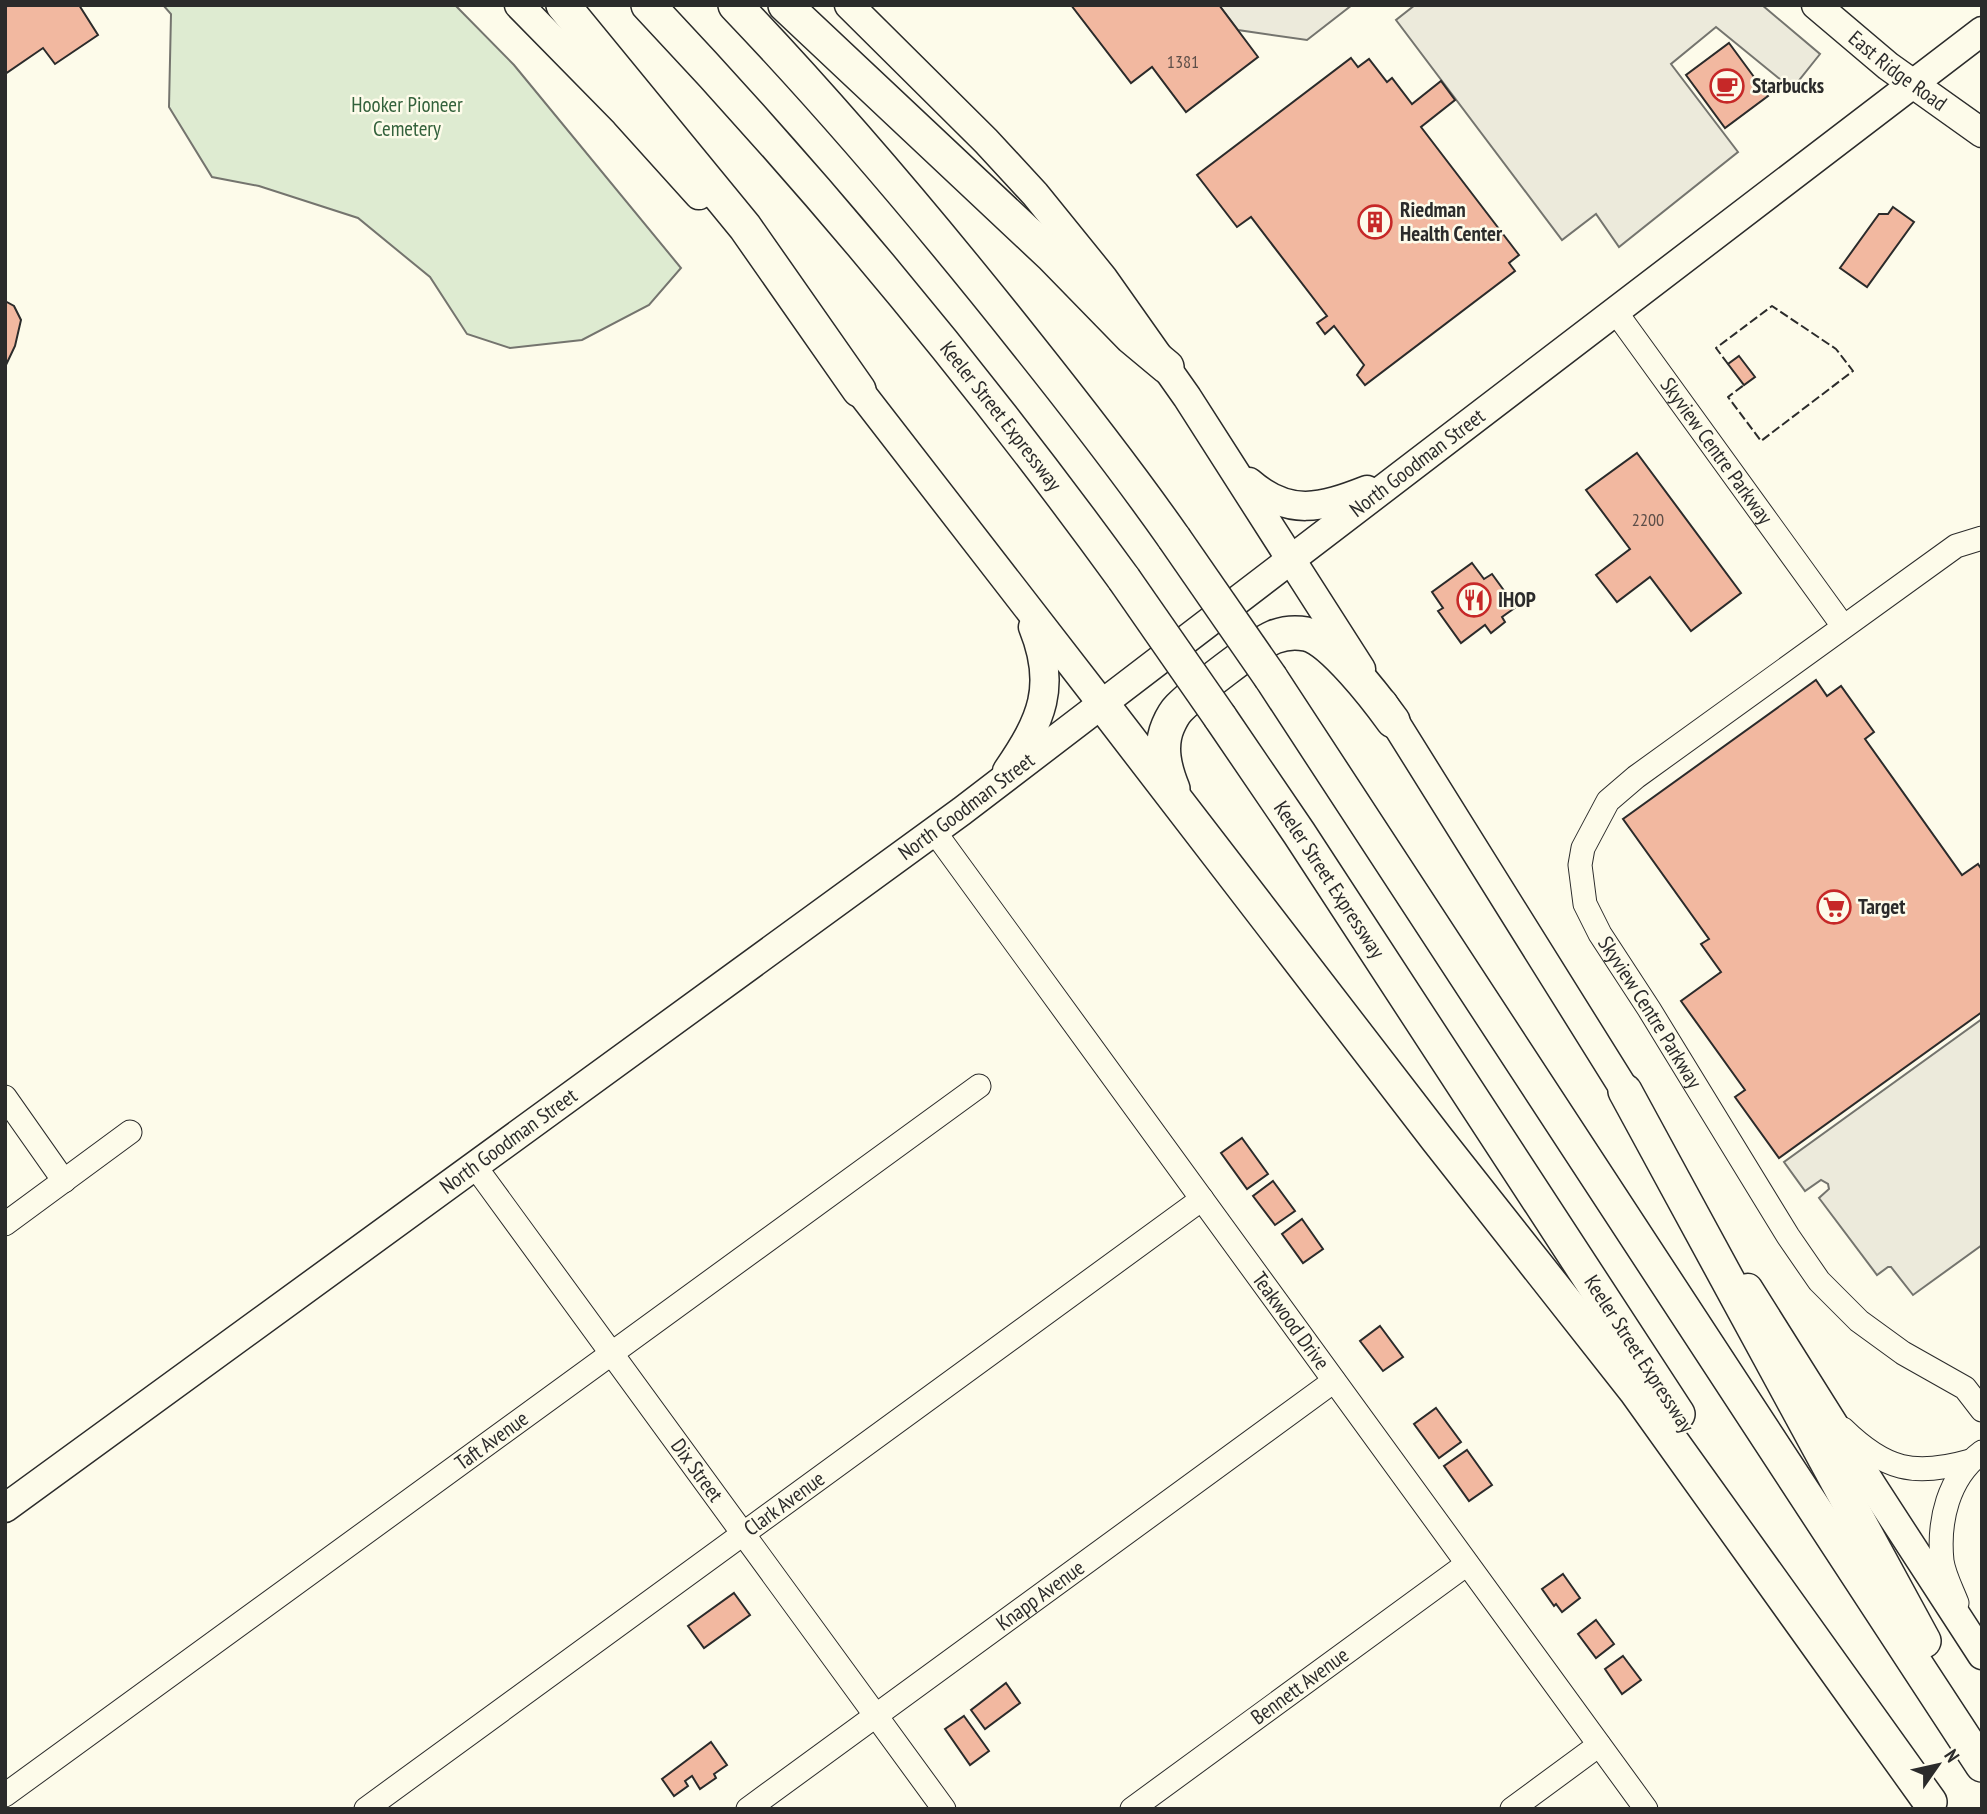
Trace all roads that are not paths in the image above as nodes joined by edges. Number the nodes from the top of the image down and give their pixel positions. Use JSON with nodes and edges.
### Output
{"nodes":[{"id":1,"x":519,"y":5,"type":"edge"},
{"id":2,"x":563,"y":5,"type":"edge"},
{"id":3,"x":648,"y":5,"type":"edge"},
{"id":4,"x":735,"y":5,"type":"edge"},
{"id":5,"x":785,"y":5,"type":"edge"},
{"id":6,"x":849,"y":5,"type":"edge"},
{"id":7,"x":1816,"y":5,"type":"edge"},
{"id":8,"x":1982,"y":31,"type":"edge"},
{"id":9,"x":1911,"y":83,"type":"junction"},
{"id":10,"x":1982,"y":134,"type":"edge"},
{"id":11,"x":1615,"y":311,"type":"junction"},
{"id":12,"x":1167,"y":367,"type":"junction"},
{"id":13,"x":859,"y":390,"type":"junction"},
{"id":14,"x":1230,"y":463,"type":"junction"},
{"id":15,"x":1398,"y":476,"type":"junction"},
{"id":16,"x":1982,"y":538,"type":"edge"},
{"id":17,"x":1292,"y":558,"type":"junction"},
{"id":18,"x":1019,"y":596,"type":"junction"},
{"id":19,"x":1843,"y":626,"type":"junction"},
{"id":20,"x":1103,"y":705,"type":"junction"},
{"id":21,"x":1393,"y":721,"type":"junction"},
{"id":22,"x":993,"y":787,"type":"junction"},
{"id":23,"x":1186,"y":813,"type":"junction"},
{"id":24,"x":934,"y":831,"type":"junction"},
{"id":25,"x":979,"y":1086,"type":"dead end"},
{"id":26,"x":1625,"y":1091,"type":"junction"},
{"id":27,"x":5,"y":1097,"type":"edge"},
{"id":28,"x":130,"y":1132,"type":"dead end"},
{"id":29,"x":474,"y":1165,"type":"junction"},
{"id":30,"x":64,"y":1181,"type":"junction"},
{"id":31,"x":1202,"y":1199,"type":"junction"},
{"id":32,"x":5,"y":1224,"type":"edge"},
{"id":33,"x":611,"y":1352,"type":"junction"},
{"id":34,"x":1334,"y":1381,"type":"junction"},
{"id":35,"x":1982,"y":1410,"type":"edge"},
{"id":36,"x":1827,"y":1413,"type":"junction"},
{"id":37,"x":1976,"y":1457,"type":"edge"},
{"id":38,"x":5,"y":1508,"type":"edge"},
{"id":39,"x":743,"y":1534,"type":"junction"},
{"id":40,"x":1467,"y":1564,"type":"junction"},
{"id":41,"x":1976,"y":1646,"type":"edge"},
{"id":42,"x":876,"y":1716,"type":"junction"},
{"id":43,"x":1600,"y":1745,"type":"junction"},
{"id":44,"x":1982,"y":1748,"type":"edge"},
{"id":45,"x":1982,"y":1765,"type":"edge"},
{"id":46,"x":5,"y":1795,"type":"edge"},
{"id":47,"x":1933,"y":1805,"type":"edge"},
{"id":48,"x":366,"y":1809,"type":"edge"},
{"id":49,"x":748,"y":1809,"type":"edge"},
{"id":50,"x":944,"y":1809,"type":"edge"},
{"id":51,"x":1132,"y":1809,"type":"edge"},
{"id":52,"x":1512,"y":1809,"type":"edge"},
{"id":53,"x":1646,"y":1809,"type":"edge"}],
"edges":[{"from":1,"to":13,"type":"main road"},
{"from":2,"to":13,"type":"highway"},
{"from":3,"to":47,"type":"highway","name":"Keeler Street Expressway","bridge":true},
{"from":4,"to":45,"type":"highway","bridge":true},
{"from":5,"to":12,"type":"highway"},
{"from":6,"to":12,"type":"main road"},
{"from":7,"to":9,"type":"main road","name":"East Ridge Road"},
{"from":8,"to":9,"type":"main road","name":"North Goodman Street"},
{"from":9,"to":10,"type":"main road","name":"East Ridge Road"},
{"from":9,"to":11,"type":"main road","name":"North Goodman Street"},
{"from":11,"to":15,"type":"main road","name":"North Goodman Street"},
{"from":11,"to":19,"type":"street","name":"Skyview Centre Parkway"},
{"from":12,"to":14,"type":"main road"},
{"from":13,"to":18,"type":"main road"},
{"from":14,"to":15,"type":"main road"},
{"from":14,"to":17,"type":"main road"},
{"from":15,"to":17,"type":"main road","name":"North Goodman Street"},
{"from":16,"to":19,"type":"street","name":"Skyview Centre Parkway"},
{"from":17,"to":20,"type":"main road","name":"North Goodman Street"},
{"from":17,"to":21,"type":"main road"},
{"from":18,"to":20,"type":"main road"},
{"from":18,"to":22,"type":"main road"},
{"from":19,"to":35,"type":"street","name":"Skyview Centre Parkway"},
{"from":20,"to":22,"type":"main road","name":"North Goodman Street"},
{"from":20,"to":23,"type":"highway"},
{"from":21,"to":23,"type":"highway"},
{"from":21,"to":26,"type":"main road"},
{"from":22,"to":24,"type":"main road","name":"North Goodman Street"},
{"from":23,"to":47,"type":"highway"},
{"from":24,"to":29,"type":"main road","name":"North Goodman Street"},
{"from":24,"to":31,"type":"street","name":"Teakwood Drive"},
{"from":25,"to":33,"type":"street","name":"Taft Avenue"},
{"from":26,"to":36,"type":"main road"},
{"from":26,"to":44,"type":"highway"},
{"from":27,"to":30,"type":"street"},
{"from":28,"to":30,"type":"street"},
{"from":29,"to":33,"type":"street","name":"Dix Street"},
{"from":29,"to":38,"type":"main road","name":"North Goodman Street"},
{"from":30,"to":32,"type":"street"},
{"from":31,"to":34,"type":"street","name":"Teakwood Drive"},
{"from":31,"to":39,"type":"street","name":"Clark Avenue"},
{"from":33,"to":39,"type":"street","name":"Dix Street"},
{"from":33,"to":46,"type":"street","name":"Taft Avenue"},
{"from":34,"to":40,"type":"street","name":"Teakwood Drive"},
{"from":34,"to":42,"type":"street","name":"Knapp Avenue"},
{"from":36,"to":37,"type":"street"},
{"from":36,"to":41,"type":"main road"},
{"from":37,"to":41,"type":"street"},
{"from":39,"to":42,"type":"street","name":"Dix Street"},
{"from":39,"to":48,"type":"street","name":"Clark Avenue"},
{"from":40,"to":43,"type":"street","name":"Teakwood Drive"},
{"from":40,"to":51,"type":"street","name":"Bennett Avenue"},
{"from":42,"to":49,"type":"street","name":"Knapp Avenue"},
{"from":42,"to":50,"type":"street","name":"Dix Street"},
{"from":43,"to":52,"type":"street"},
{"from":43,"to":53,"type":"street","name":"Teakwood Drive"}]}
